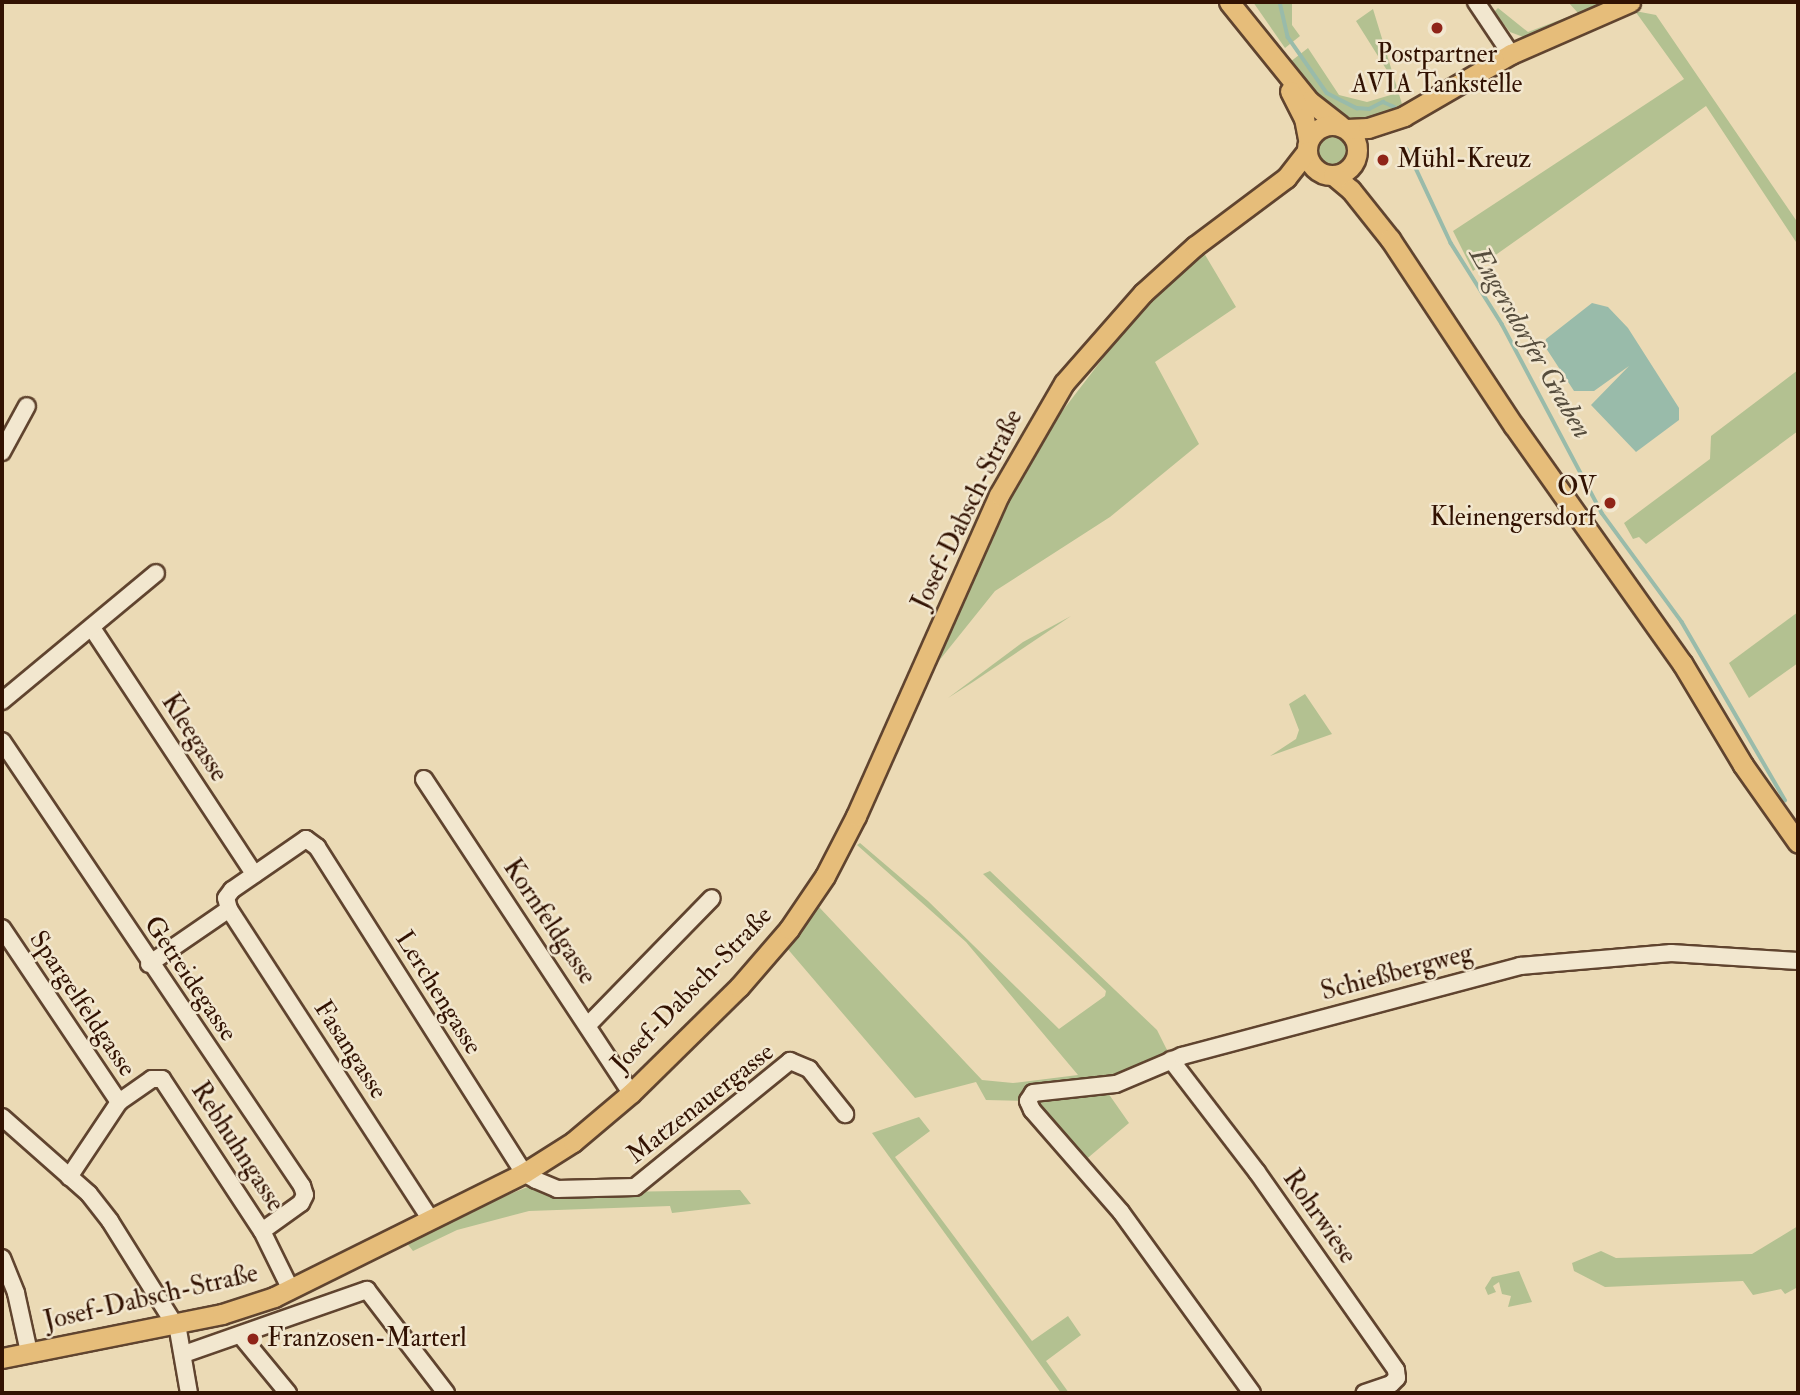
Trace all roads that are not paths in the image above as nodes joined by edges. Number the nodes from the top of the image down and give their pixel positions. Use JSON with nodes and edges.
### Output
{"nodes":[{"id":1,"x":1229,"y":2,"type":"edge"},
{"id":2,"x":1476,"y":2,"type":"edge"},
{"id":3,"x":1630,"y":2,"type":"edge"},
{"id":4,"x":1511,"y":54,"type":"junction"},
{"id":5,"x":1280,"y":68,"type":"junction"},
{"id":6,"x":1404,"y":116,"type":"junction"},
{"id":7,"x":1343,"y":127,"type":"junction"},
{"id":8,"x":1307,"y":145,"type":"junction"},
{"id":9,"x":1356,"y":159,"type":"junction"},
{"id":10,"x":1328,"y":175,"type":"junction"},
{"id":11,"x":1248,"y":209,"type":"junction"},
{"id":12,"x":1390,"y":239,"type":"junction"},
{"id":13,"x":27,"y":406,"type":"dead end"},
{"id":14,"x":2,"y":452,"type":"edge"},
{"id":15,"x":156,"y":573,"type":"dead end"},
{"id":16,"x":92,"y":628,"type":"junction"},
{"id":17,"x":2,"y":701,"type":"edge"},
{"id":18,"x":2,"y":741,"type":"edge"},
{"id":19,"x":424,"y":779,"type":"dead end"},
{"id":20,"x":1798,"y":843,"type":"edge"},
{"id":21,"x":254,"y":874,"type":"junction"},
{"id":22,"x":712,"y":898,"type":"dead end"},
{"id":23,"x":229,"y":909,"type":"junction"},
{"id":24,"x":2,"y":928,"type":"edge"},
{"id":25,"x":1798,"y":961,"type":"edge"},
{"id":26,"x":149,"y":964,"type":"junction"},
{"id":27,"x":588,"y":1026,"type":"junction"},
{"id":28,"x":1171,"y":1060,"type":"junction"},
{"id":29,"x":631,"y":1093,"type":"junction"},
{"id":30,"x":118,"y":1102,"type":"junction"},
{"id":31,"x":845,"y":1114,"type":"dead end"},
{"id":32,"x":2,"y":1117,"type":"edge"},
{"id":33,"x":524,"y":1173,"type":"junction"},
{"id":34,"x":69,"y":1177,"type":"junction"},
{"id":35,"x":430,"y":1218,"type":"junction"},
{"id":36,"x":262,"y":1231,"type":"junction"},
{"id":37,"x":4,"y":1262,"type":"edge"},
{"id":38,"x":291,"y":1290,"type":"junction"},
{"id":39,"x":174,"y":1324,"type":"junction"},
{"id":40,"x":241,"y":1336,"type":"junction"},
{"id":41,"x":29,"y":1352,"type":"junction"},
{"id":42,"x":184,"y":1354,"type":"junction"},
{"id":43,"x":2,"y":1357,"type":"edge"},
{"id":44,"x":189,"y":1393,"type":"edge"},
{"id":45,"x":288,"y":1393,"type":"edge"},
{"id":46,"x":446,"y":1393,"type":"edge"},
{"id":47,"x":1252,"y":1393,"type":"edge"},
{"id":48,"x":1365,"y":1393,"type":"edge"}],
"edges":[{"from":1,"to":5,"type":"main road"},
{"from":2,"to":4,"type":"street"},
{"from":3,"to":4,"type":"main road"},
{"from":4,"to":6,"type":"main road"},
{"from":5,"to":7,"type":"main road"},
{"from":5,"to":8,"type":"main road"},
{"from":6,"to":7,"type":"main road"},
{"from":6,"to":9,"type":"main road"},
{"from":7,"to":8,"type":"main road"},
{"from":7,"to":9,"type":"main road"},
{"from":8,"to":10,"type":"main road"},
{"from":8,"to":11,"type":"main road","name":"Josef-Dabsch-Straße"},
{"from":9,"to":10,"type":"main road"},
{"from":9,"to":12,"type":"main road"},
{"from":10,"to":11,"type":"main road","name":"Josef-Dabsch-Straße"},
{"from":10,"to":12,"type":"main road"},
{"from":11,"to":29,"type":"main road","name":"Josef-Dabsch-Straße"},
{"from":12,"to":20,"type":"main road"},
{"from":13,"to":14,"type":"street"},
{"from":15,"to":16,"type":"street"},
{"from":16,"to":17,"type":"street"},
{"from":16,"to":21,"type":"street","name":"Kleegasse"},
{"from":18,"to":26,"type":"street","name":"Getreidegasse"},
{"from":19,"to":27,"type":"street","name":"Kornfeldgasse"},
{"from":21,"to":23,"type":"street"},
{"from":21,"to":33,"type":"street","name":"Lerchengasse"},
{"from":22,"to":27,"type":"street"},
{"from":23,"to":26,"type":"street"},
{"from":23,"to":35,"type":"street","name":"Fasangasse"},
{"from":24,"to":30,"type":"street","name":"Spargelfeldgasse"},
{"from":25,"to":28,"type":"street","name":"Schießbergweg"},
{"from":26,"to":36,"type":"street","name":"Getreidegasse"},
{"from":27,"to":29,"type":"street","name":"Kornfeldgasse"},
{"from":28,"to":47,"type":"street","name":"Schießbergweg"},
{"from":28,"to":48,"type":"street","name":"Rohrwiese"},
{"from":29,"to":33,"type":"main road","name":"Josef-Dabsch-Straße"},
{"from":30,"to":34,"type":"street","name":"Spargelfeldgasse"},
{"from":30,"to":36,"type":"street","name":"Rebhuhngasse"},
{"from":31,"to":33,"type":"street","name":"Matzenauergasse"},
{"from":32,"to":34,"type":"street"},
{"from":33,"to":35,"type":"main road","name":"Josef-Dabsch-Straße"},
{"from":34,"to":39,"type":"street"},
{"from":35,"to":38,"type":"main road","name":"Josef-Dabsch-Straße"},
{"from":36,"to":38,"type":"street","name":"Rebhuhngasse"},
{"from":37,"to":41,"type":"street"},
{"from":38,"to":39,"type":"main road","name":"Josef-Dabsch-Straße"},
{"from":39,"to":41,"type":"main road","name":"Josef-Dabsch-Straße"},
{"from":39,"to":42,"type":"street"},
{"from":40,"to":42,"type":"street"},
{"from":40,"to":45,"type":"street"},
{"from":40,"to":46,"type":"street"},
{"from":41,"to":43,"type":"main road","name":"Josef-Dabsch-Straße"},
{"from":42,"to":44,"type":"street"}]}
